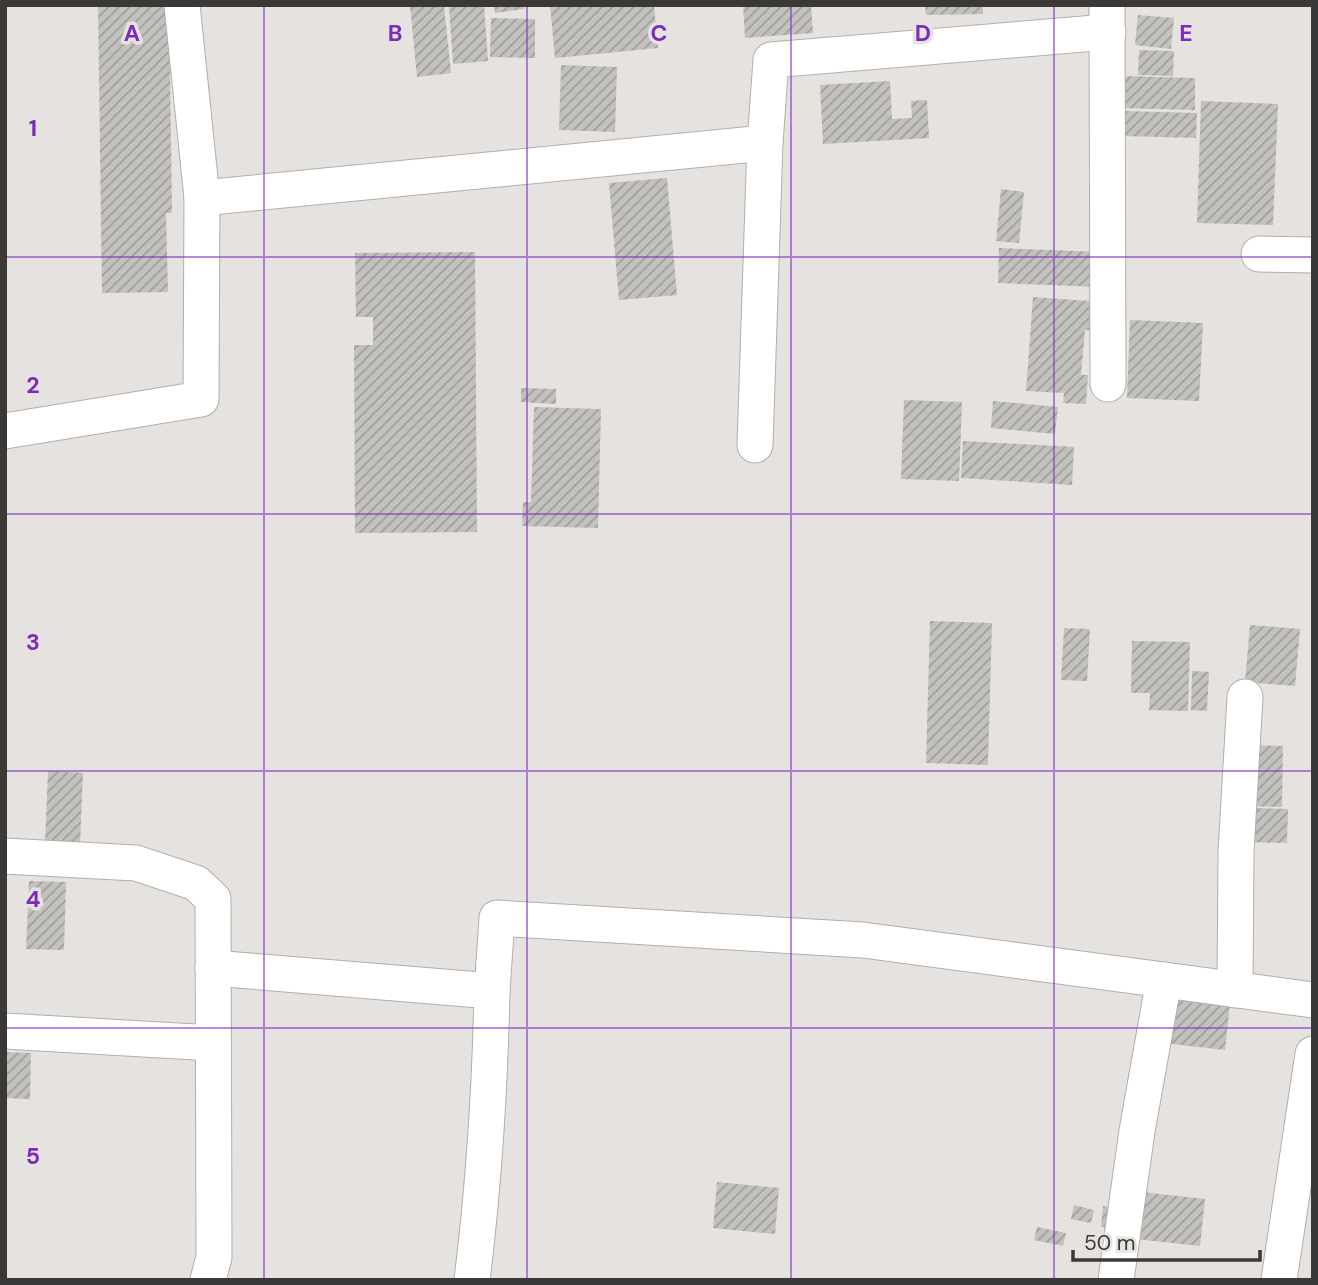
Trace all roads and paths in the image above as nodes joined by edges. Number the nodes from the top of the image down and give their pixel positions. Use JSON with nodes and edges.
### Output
{"nodes":[{"id":1,"x":182,"y":5,"type":"edge"},
{"id":2,"x":1108,"y":19,"type":"edge"},
{"id":3,"x":765,"y":143,"type":"junction"},
{"id":4,"x":202,"y":198,"type":"junction"},
{"id":5,"x":1259,"y":254,"type":"dead end"},
{"id":6,"x":1313,"y":255,"type":"edge"},
{"id":7,"x":1108,"y":384,"type":"dead end"},
{"id":8,"x":5,"y":431,"type":"edge"},
{"id":9,"x":755,"y":445,"type":"dead end"},
{"id":10,"x":1245,"y":698,"type":"dead end"},
{"id":11,"x":5,"y":856,"type":"edge"},
{"id":12,"x":213,"y":968,"type":"junction"},
{"id":13,"x":1164,"y":980,"type":"junction"},
{"id":14,"x":492,"y":990,"type":"junction"},
{"id":15,"x":1235,"y":990,"type":"junction"},
{"id":16,"x":1313,"y":1000,"type":"edge"},
{"id":17,"x":5,"y":1031,"type":"edge"},
{"id":18,"x":213,"y":1043,"type":"junction"},
{"id":19,"x":1313,"y":1054,"type":"edge"},
{"id":20,"x":208,"y":1280,"type":"edge"},
{"id":21,"x":472,"y":1280,"type":"edge"},
{"id":22,"x":1116,"y":1280,"type":"edge"},
{"id":23,"x":1279,"y":1280,"type":"edge"}],
"edges":[{"from":1,"to":4,"type":"street"},
{"from":2,"to":3,"type":"street"},
{"from":2,"to":7,"type":"street"},
{"from":3,"to":4,"type":"street"},
{"from":3,"to":9,"type":"street"},
{"from":4,"to":8,"type":"street"},
{"from":5,"to":6,"type":"street"},
{"from":10,"to":15,"type":"street"},
{"from":11,"to":12,"type":"street"},
{"from":12,"to":14,"type":"street"},
{"from":12,"to":18,"type":"street"},
{"from":13,"to":14,"type":"street"},
{"from":13,"to":15,"type":"street"},
{"from":13,"to":22,"type":"street"},
{"from":14,"to":21,"type":"street"},
{"from":15,"to":16,"type":"street"},
{"from":17,"to":18,"type":"street"},
{"from":18,"to":20,"type":"street"},
{"from":19,"to":23,"type":"street"}]}
